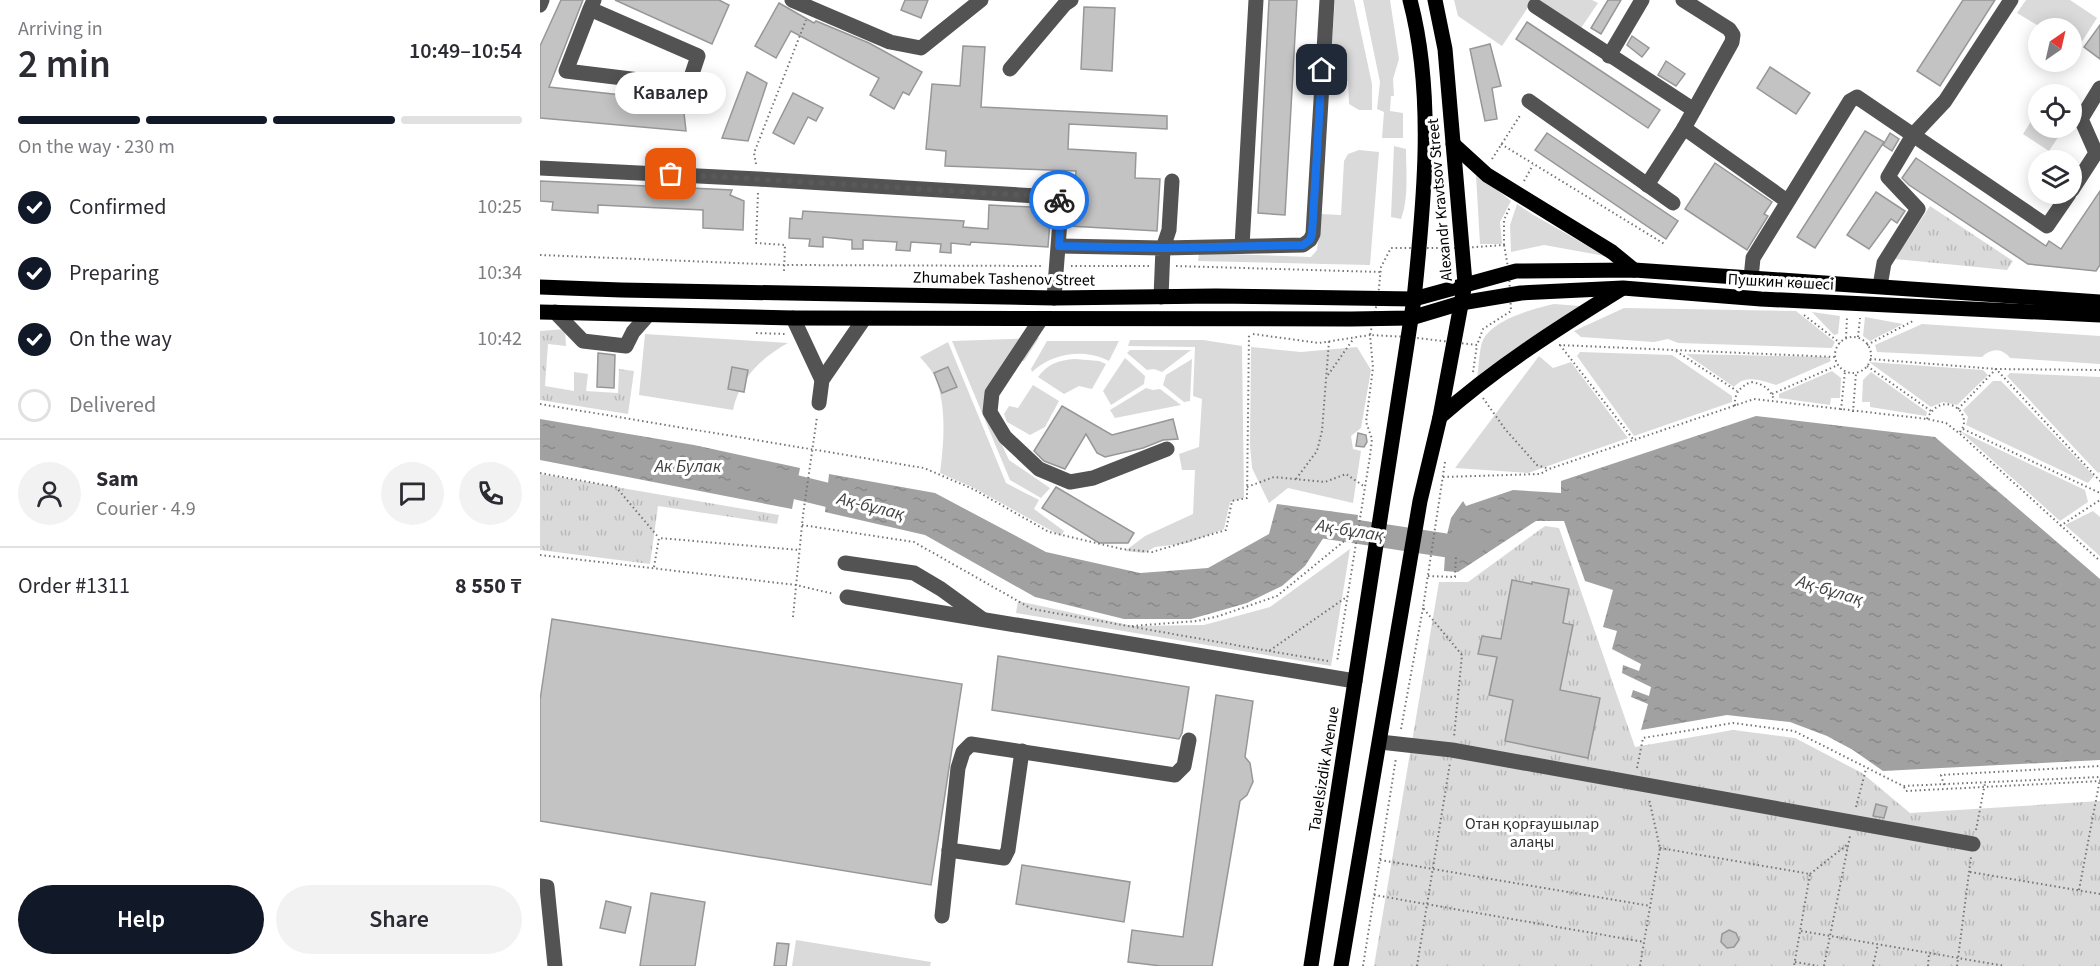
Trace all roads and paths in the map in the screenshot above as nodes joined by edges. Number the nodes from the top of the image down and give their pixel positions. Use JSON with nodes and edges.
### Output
{"nodes":[{"id":1,"x":543,"y":0,"type":"edge"},
{"id":2,"x":792,"y":0,"type":"edge"},
{"id":3,"x":981,"y":0,"type":"edge"},
{"id":4,"x":1071,"y":0,"type":"edge"},
{"id":5,"x":1256,"y":0,"type":"edge"},
{"id":6,"x":1327,"y":0,"type":"edge"},
{"id":7,"x":1410,"y":0,"type":"edge"},
{"id":8,"x":1435,"y":0,"type":"edge"},
{"id":9,"x":1642,"y":0,"type":"edge"},
{"id":10,"x":1683,"y":0,"type":"edge"},
{"id":11,"x":2011,"y":0,"type":"edge"},
{"id":12,"x":540,"y":4,"type":"edge"},
{"id":13,"x":592,"y":5,"type":"edge"},
{"id":14,"x":1535,"y":6,"type":"dead end"},
{"id":15,"x":811,"y":7,"type":"junction"},
{"id":16,"x":1609,"y":56,"type":"junction"},
{"id":17,"x":1010,"y":69,"type":"dead end"},
{"id":18,"x":2100,"y":88,"type":"edge"},
{"id":19,"x":1528,"y":101,"type":"joint"},
{"id":20,"x":1694,"y":110,"type":"junction"},
{"id":21,"x":1684,"y":128,"type":"junction"},
{"id":22,"x":1913,"y":135,"type":"junction"},
{"id":23,"x":1453,"y":144,"type":"junction"},
{"id":24,"x":1502,"y":144,"type":"junction"},
{"id":25,"x":1489,"y":164,"type":"dead end"},
{"id":26,"x":1534,"y":164,"type":"junction"},
{"id":27,"x":540,"y":168,"type":"edge"},
{"id":28,"x":2082,"y":175,"type":"edge"},
{"id":29,"x":758,"y":179,"type":"junction"},
{"id":30,"x":1172,"y":181,"type":"dead end"},
{"id":31,"x":1647,"y":185,"type":"junction"},
{"id":32,"x":1516,"y":194,"type":"junction"},
{"id":33,"x":1786,"y":201,"type":"junction"},
{"id":34,"x":1673,"y":203,"type":"dead end"},
{"id":35,"x":2062,"y":204,"type":"edge"},
{"id":36,"x":1504,"y":245,"type":"dead end"},
{"id":37,"x":1059,"y":246,"type":"junction"},
{"id":38,"x":1242,"y":246,"type":"junction"},
{"id":39,"x":1666,"y":246,"type":"dead end"},
{"id":40,"x":1163,"y":248,"type":"junction"},
{"id":41,"x":540,"y":255,"type":"edge"},
{"id":42,"x":784,"y":265,"type":"junction"},
{"id":43,"x":1057,"y":266,"type":"junction"},
{"id":44,"x":1162,"y":266,"type":"junction"},
{"id":45,"x":1634,"y":270,"type":"junction"},
{"id":46,"x":784,"y":271,"type":"dead end"},
{"id":47,"x":1380,"y":272,"type":"dead end"},
{"id":48,"x":1751,"y":278,"type":"junction"},
{"id":49,"x":1465,"y":283,"type":"junction"},
{"id":50,"x":1880,"y":286,"type":"junction"},
{"id":51,"x":540,"y":287,"type":"edge"},
{"id":52,"x":1623,"y":288,"type":"junction"},
{"id":53,"x":1161,"y":297,"type":"junction"},
{"id":54,"x":1054,"y":298,"type":"junction"},
{"id":55,"x":1414,"y":299,"type":"junction"},
{"id":56,"x":2100,"y":302,"type":"edge"},
{"id":57,"x":1461,"y":303,"type":"junction"},
{"id":58,"x":1848,"y":311,"type":"dead end"},
{"id":59,"x":548,"y":312,"type":"edge"},
{"id":60,"x":1860,"y":313,"type":"dead end"},
{"id":61,"x":1803,"y":314,"type":"dead end"},
{"id":62,"x":648,"y":315,"type":"junction"},
{"id":63,"x":2100,"y":315,"type":"edge"},
{"id":64,"x":1920,"y":317,"type":"dead end"},
{"id":65,"x":793,"y":318,"type":"junction"},
{"id":66,"x":1411,"y":318,"type":"junction"},
{"id":67,"x":864,"y":319,"type":"junction"},
{"id":68,"x":1041,"y":319,"type":"junction"},
{"id":69,"x":1370,"y":335,"type":"dead end"},
{"id":70,"x":1354,"y":337,"type":"dead end"},
{"id":71,"x":1846,"y":338,"type":"junction"},
{"id":72,"x":1858,"y":338,"type":"junction"},
{"id":73,"x":1329,"y":341,"type":"dead end"},
{"id":74,"x":1840,"y":343,"type":"junction"},
{"id":75,"x":1477,"y":345,"type":"dead end"},
{"id":76,"x":1867,"y":345,"type":"junction"},
{"id":77,"x":1674,"y":350,"type":"junction"},
{"id":78,"x":1835,"y":357,"type":"junction"},
{"id":79,"x":1870,"y":359,"type":"junction"},
{"id":80,"x":1838,"y":365,"type":"junction"},
{"id":81,"x":1867,"y":366,"type":"junction"},
{"id":82,"x":1996,"y":369,"type":"junction"},
{"id":83,"x":2100,"y":370,"type":"edge"},
{"id":84,"x":1845,"y":371,"type":"junction"},
{"id":85,"x":1857,"y":373,"type":"junction"},
{"id":86,"x":1326,"y":378,"type":"junction"},
{"id":87,"x":822,"y":380,"type":"junction"},
{"id":88,"x":1480,"y":391,"type":"junction"},
{"id":89,"x":1737,"y":391,"type":"junction"},
{"id":90,"x":1772,"y":394,"type":"junction"},
{"id":91,"x":1775,"y":401,"type":"junction"},
{"id":92,"x":1476,"y":402,"type":"dead end"},
{"id":93,"x":819,"y":403,"type":"joint"},
{"id":94,"x":540,"y":404,"type":"edge"},
{"id":95,"x":1735,"y":406,"type":"junction"},
{"id":96,"x":1958,"y":409,"type":"junction"},
{"id":97,"x":1841,"y":411,"type":"junction"},
{"id":98,"x":1931,"y":411,"type":"junction"},
{"id":99,"x":1853,"y":412,"type":"junction"},
{"id":100,"x":1440,"y":417,"type":"junction"},
{"id":101,"x":1927,"y":419,"type":"junction"},
{"id":102,"x":1962,"y":429,"type":"junction"},
{"id":103,"x":1959,"y":433,"type":"junction"},
{"id":104,"x":1634,"y":439,"type":"junction"},
{"id":105,"x":1167,"y":449,"type":"dead end"},
{"id":106,"x":814,"y":450,"type":"junction"},
{"id":107,"x":1446,"y":458,"type":"dead end"},
{"id":108,"x":1549,"y":469,"type":"junction"},
{"id":109,"x":540,"y":473,"type":"edge"},
{"id":110,"x":1443,"y":477,"type":"junction"},
{"id":111,"x":1296,"y":479,"type":"junction"},
{"id":112,"x":2100,"y":481,"type":"edge"},
{"id":113,"x":1247,"y":487,"type":"dead end"},
{"id":114,"x":1365,"y":489,"type":"junction"},
{"id":115,"x":2100,"y":494,"type":"edge"},
{"id":116,"x":2100,"y":500,"type":"edge"},
{"id":117,"x":802,"y":525,"type":"junction"},
{"id":118,"x":2060,"y":526,"type":"junction"},
{"id":119,"x":659,"y":538,"type":"junction"},
{"id":120,"x":1348,"y":538,"type":"dead end"},
{"id":121,"x":800,"y":550,"type":"junction"},
{"id":122,"x":540,"y":555,"type":"edge"},
{"id":123,"x":1456,"y":555,"type":"dead end"},
{"id":124,"x":2100,"y":561,"type":"edge"},
{"id":125,"x":845,"y":563,"type":"dead end"},
{"id":126,"x":653,"y":568,"type":"junction"},
{"id":127,"x":1428,"y":576,"type":"junction"},
{"id":128,"x":1371,"y":577,"type":"joint"},
{"id":129,"x":796,"y":585,"type":"junction"},
{"id":130,"x":1348,"y":596,"type":"junction"},
{"id":131,"x":847,"y":597,"type":"joint"},
{"id":132,"x":1424,"y":608,"type":"junction"},
{"id":133,"x":793,"y":617,"type":"dead end"},
{"id":134,"x":983,"y":620,"type":"junction"},
{"id":135,"x":1128,"y":626,"type":"junction"},
{"id":136,"x":1269,"y":651,"type":"junction"},
{"id":137,"x":1355,"y":681,"type":"junction"},
{"id":138,"x":1189,"y":740,"type":"dead end"},
{"id":139,"x":1380,"y":742,"type":"junction"},
{"id":140,"x":1398,"y":744,"type":"junction"},
{"id":141,"x":1452,"y":750,"type":"junction"},
{"id":142,"x":1022,"y":752,"type":"junction"},
{"id":143,"x":2100,"y":766,"type":"edge"},
{"id":144,"x":1866,"y":768,"type":"junction"},
{"id":145,"x":2100,"y":779,"type":"edge"},
{"id":146,"x":1640,"y":783,"type":"junction"},
{"id":147,"x":1985,"y":783,"type":"junction"},
{"id":148,"x":1944,"y":785,"type":"junction"},
{"id":149,"x":1903,"y":786,"type":"junction"},
{"id":150,"x":1985,"y":788,"type":"junction"},
{"id":151,"x":1853,"y":821,"type":"junction"},
{"id":152,"x":1848,"y":844,"type":"junction"},
{"id":153,"x":1973,"y":844,"type":"junction"},
{"id":154,"x":1660,"y":848,"type":"junction"},
{"id":155,"x":949,"y":850,"type":"junction"},
{"id":156,"x":1380,"y":860,"type":"junction"},
{"id":157,"x":1433,"y":869,"type":"junction"},
{"id":158,"x":1970,"y":872,"type":"junction"},
{"id":159,"x":1810,"y":874,"type":"junction"},
{"id":160,"x":540,"y":886,"type":"edge"},
{"id":161,"x":2079,"y":890,"type":"junction"},
{"id":162,"x":2100,"y":894,"type":"edge"},
{"id":163,"x":1374,"y":895,"type":"junction"},
{"id":164,"x":1427,"y":903,"type":"junction"},
{"id":165,"x":1650,"y":906,"type":"junction"},
{"id":166,"x":942,"y":916,"type":"dead end"},
{"id":167,"x":1800,"y":931,"type":"junction"},
{"id":168,"x":1829,"y":937,"type":"junction"},
{"id":169,"x":1644,"y":942,"type":"junction"},
{"id":170,"x":1878,"y":944,"type":"junction"},
{"id":171,"x":1929,"y":954,"type":"junction"},
{"id":172,"x":1959,"y":958,"type":"junction"},
{"id":173,"x":1794,"y":964,"type":"edge"},
{"id":174,"x":555,"y":966,"type":"edge"},
{"id":175,"x":1311,"y":966,"type":"edge"},
{"id":176,"x":1341,"y":966,"type":"edge"},
{"id":177,"x":1363,"y":966,"type":"edge"},
{"id":178,"x":1417,"y":966,"type":"edge"},
{"id":179,"x":1640,"y":966,"type":"edge"},
{"id":180,"x":1818,"y":966,"type":"edge"},
{"id":181,"x":1824,"y":966,"type":"edge"},
{"id":182,"x":1873,"y":966,"type":"edge"},
{"id":183,"x":1928,"y":966,"type":"edge"},
{"id":184,"x":1957,"y":966,"type":"edge"},
{"id":185,"x":2005,"y":966,"type":"edge"}],
"edges":[{"from":1,"to":12,"type":"street"},
{"from":2,"to":15,"type":"street"},
{"from":3,"to":15,"type":"street"},
{"from":4,"to":17,"type":"street"},
{"from":5,"to":38,"type":"street"},
{"from":6,"to":38,"type":"street"},
{"from":7,"to":55,"type":"main road","name":"Alexandr Kravtsov Street"},
{"from":8,"to":23,"type":"main road","name":"Alexandr Kravtsov Street"},
{"from":9,"to":16,"type":"street"},
{"from":10,"to":20,"type":"street"},
{"from":11,"to":22,"type":"street"},
{"from":13,"to":13,"type":"street"},
{"from":14,"to":16,"type":"street"},
{"from":15,"to":29,"type":"path"},
{"from":16,"to":20,"type":"street"},
{"from":18,"to":28,"type":"street"},
{"from":19,"to":24,"type":"path"},
{"from":19,"to":31,"type":"street"},
{"from":20,"to":21,"type":"street"},
{"from":21,"to":31,"type":"street"},
{"from":21,"to":33,"type":"street"},
{"from":22,"to":33,"type":"street"},
{"from":22,"to":35,"type":"street"},
{"from":22,"to":50,"type":"street"},
{"from":23,"to":32,"type":"main road"},
{"from":23,"to":49,"type":"main road","name":"Alexandr Kravtsov Street"},
{"from":24,"to":25,"type":"path"},
{"from":24,"to":26,"type":"path"},
{"from":26,"to":32,"type":"path"},
{"from":26,"to":39,"type":"path"},
{"from":27,"to":29,"type":"street"},
{"from":29,"to":37,"type":"street"},
{"from":29,"to":42,"type":"path"},
{"from":30,"to":40,"type":"street"},
{"from":31,"to":34,"type":"street"},
{"from":32,"to":36,"type":"path"},
{"from":32,"to":45,"type":"main road"},
{"from":33,"to":48,"type":"street"},
{"from":37,"to":40,"type":"street"},
{"from":37,"to":43,"type":"street"},
{"from":38,"to":40,"type":"street"},
{"from":40,"to":44,"type":"street"},
{"from":41,"to":42,"type":"path"},
{"from":42,"to":43,"type":"path"},
{"from":42,"to":46,"type":"path"},
{"from":43,"to":44,"type":"path"},
{"from":43,"to":54,"type":"street"},
{"from":44,"to":47,"type":"path"},
{"from":44,"to":53,"type":"street"},
{"from":45,"to":48,"type":"main road","name":"Пушкин көшесі"},
{"from":45,"to":49,"type":"main road","name":"Пушкин көшесі"},
{"from":48,"to":50,"type":"main road","name":"Пушкин көшесі"},
{"from":49,"to":55,"type":"main road","name":"Zhumabek Tashenov Street"},
{"from":49,"to":57,"type":"main road","name":"Alexandr Kravtsov Street"},
{"from":50,"to":56,"type":"main road","name":"Пушкин көшесі"},
{"from":51,"to":54,"type":"main road","name":"Zhumabek Tashenov Street"},
{"from":52,"to":57,"type":"main road","name":"Пушкин көшесі"},
{"from":52,"to":63,"type":"main road","name":"Пушкин көшесі"},
{"from":52,"to":88,"type":"main road"},
{"from":53,"to":54,"type":"main road","name":"Zhumabek Tashenov Street"},
{"from":53,"to":55,"type":"main road","name":"Zhumabek Tashenov Street"},
{"from":55,"to":66,"type":"main road","name":"Alexandr Kravtsov Street"},
{"from":57,"to":66,"type":"main road"},
{"from":57,"to":100,"type":"main road","name":"Alexandr Kravtsov Street"},
{"from":58,"to":71,"type":"path"},
{"from":59,"to":62,"type":"main road"},
{"from":59,"to":62,"type":"street"},
{"from":60,"to":72,"type":"path"},
{"from":61,"to":74,"type":"path"},
{"from":62,"to":65,"type":"main road"},
{"from":64,"to":76,"type":"path"},
{"from":65,"to":67,"type":"main road"},
{"from":65,"to":87,"type":"street"},
{"from":66,"to":68,"type":"main road"},
{"from":66,"to":128,"type":"main road","name":"Alexandr Kravtsov Street"},
{"from":67,"to":68,"type":"main road"},
{"from":67,"to":87,"type":"street"},
{"from":68,"to":105,"type":"street"},
{"from":69,"to":114,"type":"path"},
{"from":70,"to":86,"type":"path"},
{"from":71,"to":72,"type":"path"},
{"from":71,"to":74,"type":"path"},
{"from":72,"to":76,"type":"path"},
{"from":73,"to":86,"type":"path"},
{"from":74,"to":78,"type":"path"},
{"from":75,"to":88,"type":"path"},
{"from":76,"to":79,"type":"path"},
{"from":77,"to":78,"type":"path"},
{"from":77,"to":89,"type":"path"},
{"from":77,"to":104,"type":"path"},
{"from":78,"to":80,"type":"path"},
{"from":79,"to":81,"type":"path"},
{"from":79,"to":82,"type":"path"},
{"from":80,"to":84,"type":"path"},
{"from":80,"to":90,"type":"path"},
{"from":81,"to":85,"type":"path"},
{"from":81,"to":98,"type":"path"},
{"from":82,"to":83,"type":"path"},
{"from":82,"to":96,"type":"path"},
{"from":82,"to":112,"type":"path"},
{"from":84,"to":85,"type":"path"},
{"from":84,"to":97,"type":"path"},
{"from":85,"to":99,"type":"path"},
{"from":86,"to":111,"type":"path"},
{"from":87,"to":93,"type":"street"},
{"from":88,"to":92,"type":"path"},
{"from":88,"to":100,"type":"main road"},
{"from":88,"to":108,"type":"path"},
{"from":89,"to":90,"type":"path"},
{"from":89,"to":95,"type":"path"},
{"from":90,"to":91,"type":"path"},
{"from":91,"to":95,"type":"path"},
{"from":91,"to":97,"type":"path"},
{"from":93,"to":106,"type":"path"},
{"from":94,"to":106,"type":"path"},
{"from":95,"to":104,"type":"path"},
{"from":96,"to":98,"type":"path"},
{"from":96,"to":102,"type":"path"},
{"from":97,"to":99,"type":"path"},
{"from":98,"to":101,"type":"path"},
{"from":99,"to":101,"type":"path"},
{"from":100,"to":139,"type":"main road","name":"Alexandr Kravtsov Street"},
{"from":101,"to":103,"type":"path"},
{"from":102,"to":103,"type":"path"},
{"from":102,"to":115,"type":"path"},
{"from":103,"to":118,"type":"path"},
{"from":104,"to":108,"type":"path"},
{"from":106,"to":117,"type":"path"},
{"from":107,"to":110,"type":"path"},
{"from":108,"to":110,"type":"path"},
{"from":109,"to":119,"type":"path"},
{"from":110,"to":127,"type":"path"},
{"from":111,"to":113,"type":"path"},
{"from":111,"to":114,"type":"path"},
{"from":114,"to":130,"type":"path"},
{"from":116,"to":118,"type":"path"},
{"from":117,"to":121,"type":"path"},
{"from":117,"to":135,"type":"path"},
{"from":118,"to":124,"type":"path"},
{"from":119,"to":121,"type":"path"},
{"from":119,"to":126,"type":"path"},
{"from":120,"to":135,"type":"path"},
{"from":121,"to":129,"type":"path"},
{"from":122,"to":126,"type":"path"},
{"from":123,"to":127,"type":"path"},
{"from":125,"to":134,"type":"street"},
{"from":126,"to":129,"type":"path"},
{"from":127,"to":132,"type":"path"},
{"from":128,"to":137,"type":"main road","name":"Tauelsizdik Avenue"},
{"from":129,"to":131,"type":"path"},
{"from":129,"to":133,"type":"path"},
{"from":130,"to":136,"type":"path"},
{"from":130,"to":136,"type":"path"},
{"from":131,"to":134,"type":"street"},
{"from":132,"to":140,"type":"path"},
{"from":132,"to":141,"type":"path"},
{"from":134,"to":137,"type":"street"},
{"from":135,"to":136,"type":"path"},
{"from":137,"to":175,"type":"main road","name":"Tauelsizdik Avenue"},
{"from":138,"to":142,"type":"street"},
{"from":139,"to":140,"type":"street"},
{"from":139,"to":176,"type":"main road"},
{"from":140,"to":141,"type":"street"},
{"from":140,"to":156,"type":"path"},
{"from":141,"to":146,"type":"street"},
{"from":141,"to":157,"type":"path"},
{"from":142,"to":155,"type":"street"},
{"from":142,"to":155,"type":"street"},
{"from":143,"to":148,"type":"path"},
{"from":144,"to":146,"type":"path"},
{"from":144,"to":149,"type":"path"},
{"from":144,"to":151,"type":"path"},
{"from":145,"to":147,"type":"path"},
{"from":145,"to":150,"type":"path"},
{"from":145,"to":161,"type":"path"},
{"from":146,"to":151,"type":"street"},
{"from":146,"to":154,"type":"path"},
{"from":147,"to":148,"type":"path"},
{"from":147,"to":150,"type":"path"},
{"from":148,"to":149,"type":"path"},
{"from":149,"to":150,"type":"path"},
{"from":150,"to":153,"type":"path"},
{"from":151,"to":152,"type":"path"},
{"from":151,"to":153,"type":"street"},
{"from":152,"to":159,"type":"path"},
{"from":152,"to":168,"type":"path"},
{"from":153,"to":158,"type":"path"},
{"from":154,"to":159,"type":"path"},
{"from":154,"to":165,"type":"path"},
{"from":155,"to":166,"type":"street"},
{"from":156,"to":157,"type":"path"},
{"from":156,"to":163,"type":"path"},
{"from":157,"to":164,"type":"path"},
{"from":157,"to":165,"type":"path"},
{"from":158,"to":161,"type":"path"},
{"from":158,"to":172,"type":"path"},
{"from":159,"to":167,"type":"path"},
{"from":160,"to":174,"type":"street"},
{"from":161,"to":162,"type":"path"},
{"from":163,"to":164,"type":"path"},
{"from":163,"to":177,"type":"path"},
{"from":164,"to":169,"type":"path"},
{"from":164,"to":178,"type":"path"},
{"from":165,"to":169,"type":"path"},
{"from":167,"to":168,"type":"path"},
{"from":167,"to":173,"type":"path"},
{"from":168,"to":170,"type":"path"},
{"from":168,"to":181,"type":"path"},
{"from":169,"to":179,"type":"path"},
{"from":170,"to":171,"type":"path"},
{"from":170,"to":182,"type":"path"},
{"from":171,"to":172,"type":"path"},
{"from":171,"to":183,"type":"path"},
{"from":172,"to":184,"type":"path"},
{"from":172,"to":185,"type":"path"},
{"from":173,"to":180,"type":"path"}]}
